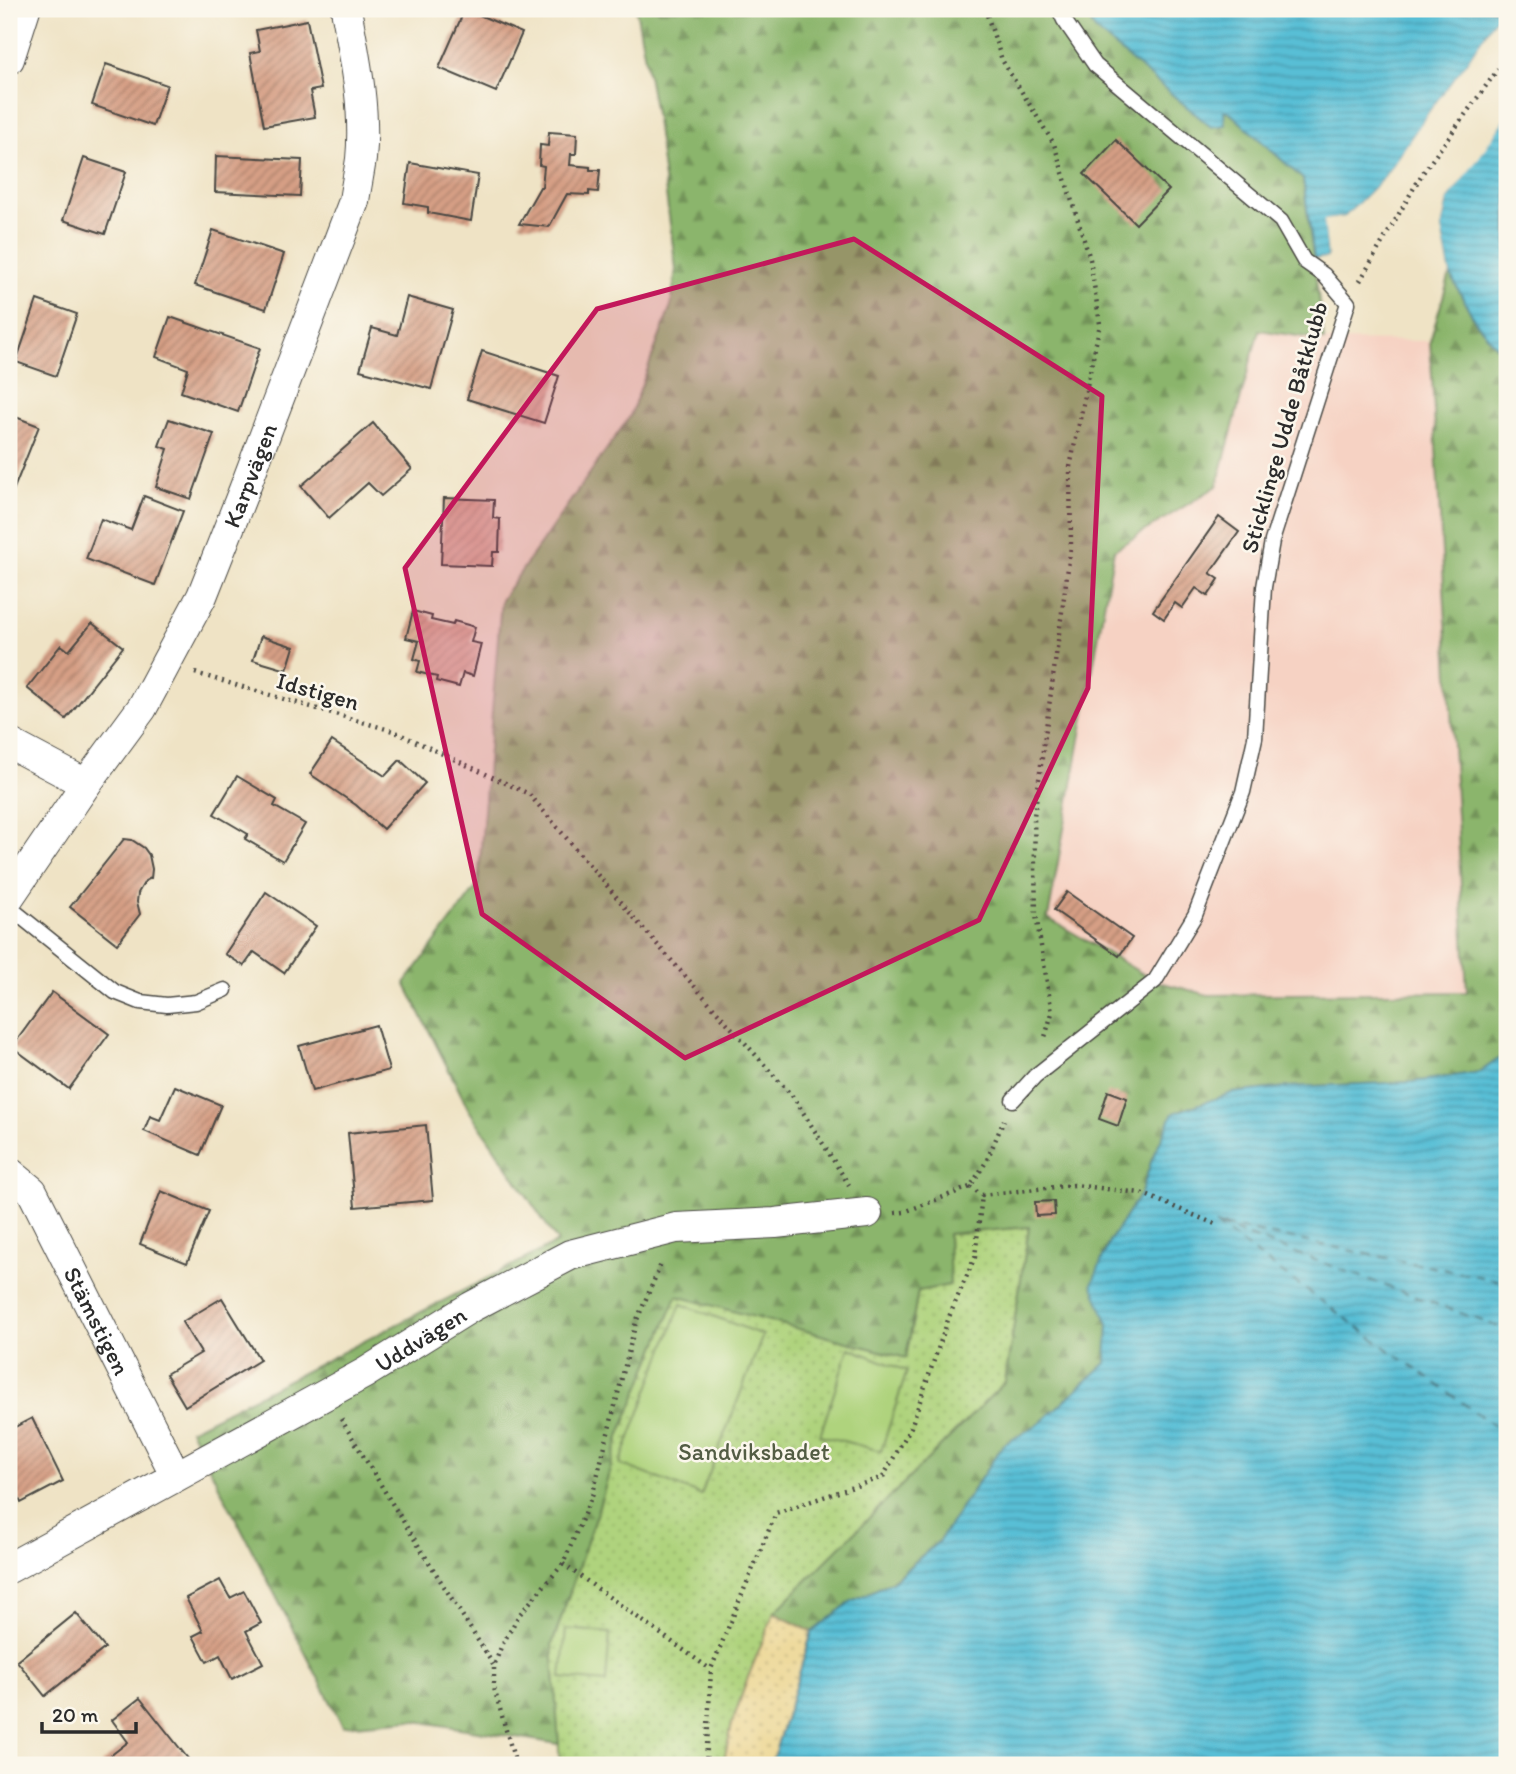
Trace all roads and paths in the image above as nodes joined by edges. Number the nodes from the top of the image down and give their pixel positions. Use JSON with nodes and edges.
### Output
{"nodes":[{"id":1,"x":26,"y":9,"type":"edge"},
{"id":2,"x":346,"y":9,"type":"edge"},
{"id":3,"x":985,"y":9,"type":"edge"},
{"id":4,"x":1059,"y":9,"type":"edge"},
{"id":5,"x":1507,"y":57,"type":"edge"},
{"id":6,"x":9,"y":59,"type":"edge"},
{"id":7,"x":1348,"y":303,"type":"junction"},
{"id":8,"x":165,"y":664,"type":"junction"},
{"id":9,"x":9,"y":743,"type":"edge"},
{"id":10,"x":86,"y":784,"type":"junction"},
{"id":11,"x":9,"y":897,"type":"edge"},
{"id":12,"x":9,"y":906,"type":"edge"},
{"id":13,"x":225,"y":990,"type":"dead end"},
{"id":14,"x":1042,"y":1048,"type":"dead end"},
{"id":15,"x":1013,"y":1100,"type":"joint"},
{"id":16,"x":9,"y":1172,"type":"edge"},
{"id":17,"x":970,"y":1187,"type":"junction"},
{"id":18,"x":982,"y":1195,"type":"junction"},
{"id":19,"x":867,"y":1213,"type":"junction"},
{"id":20,"x":1215,"y":1224,"type":"dead end"},
{"id":21,"x":676,"y":1228,"type":"junction"},
{"id":22,"x":327,"y":1394,"type":"junction"},
{"id":23,"x":176,"y":1476,"type":"junction"},
{"id":24,"x":563,"y":1564,"type":"junction"},
{"id":25,"x":9,"y":1568,"type":"edge"},
{"id":26,"x":494,"y":1666,"type":"junction"},
{"id":27,"x":711,"y":1669,"type":"junction"},
{"id":28,"x":516,"y":1765,"type":"edge"},
{"id":29,"x":706,"y":1765,"type":"edge"}],
"edges":[{"from":1,"to":6,"type":"street"},
{"from":2,"to":8,"type":"street","name":"Karpvägen"},
{"from":3,"to":14,"type":"path"},
{"from":4,"to":7,"type":"lane","name":"Sticklinge Udde Båtklubb"},
{"from":5,"to":7,"type":"path"},
{"from":7,"to":15,"type":"lane","name":"Sticklinge Udde Båtklubb"},
{"from":8,"to":10,"type":"street","name":"Karpvägen"},
{"from":8,"to":19,"type":"path","name":"Idstigen"},
{"from":9,"to":10,"type":"street"},
{"from":10,"to":11,"type":"street","name":"Karpvägen"},
{"from":12,"to":13,"type":"lane"},
{"from":15,"to":17,"type":"path"},
{"from":16,"to":23,"type":"street","name":"Stämstigen"},
{"from":17,"to":18,"type":"path"},
{"from":17,"to":19,"type":"path"},
{"from":18,"to":20,"type":"path"},
{"from":18,"to":27,"type":"path"},
{"from":19,"to":21,"type":"street","name":"Uddvägen"},
{"from":21,"to":22,"type":"street","name":"Uddvägen"},
{"from":21,"to":24,"type":"path"},
{"from":22,"to":23,"type":"street","name":"Uddvägen"},
{"from":22,"to":26,"type":"path"},
{"from":23,"to":25,"type":"street","name":"Uddvägen"},
{"from":24,"to":26,"type":"path"},
{"from":24,"to":27,"type":"path"},
{"from":26,"to":28,"type":"path"},
{"from":27,"to":29,"type":"path"}]}
